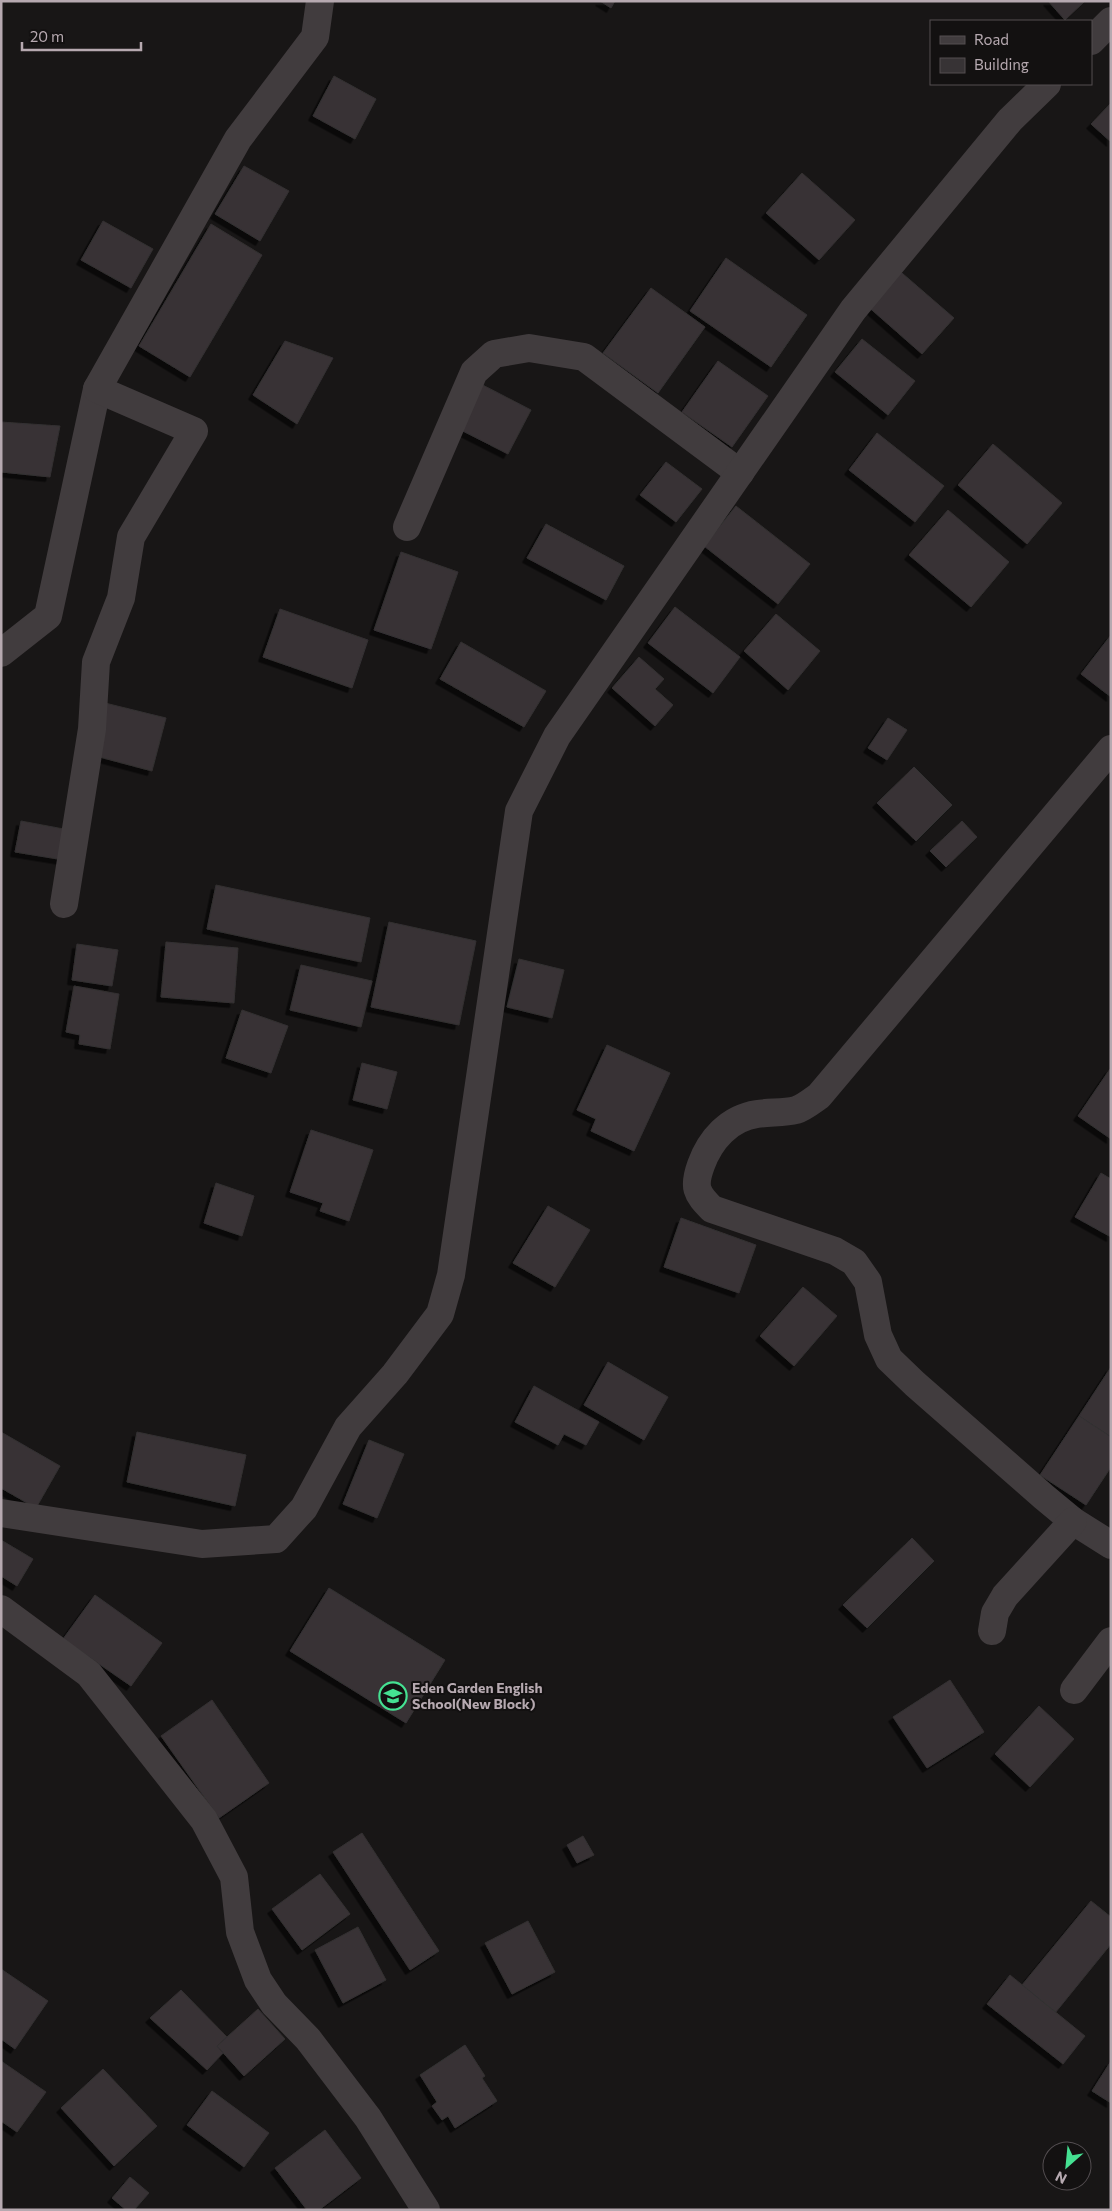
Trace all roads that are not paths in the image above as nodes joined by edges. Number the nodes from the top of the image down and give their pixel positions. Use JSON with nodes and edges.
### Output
{"nodes":[{"id":1,"x":320,"y":1,"type":"edge"},
{"id":2,"x":1111,"y":21,"type":"edge"},
{"id":3,"x":1092,"y":40,"type":"edge"},
{"id":4,"x":1046,"y":85,"type":"edge"},
{"id":5,"x":96,"y":388,"type":"junction"},
{"id":6,"x":740,"y":473,"type":"junction"},
{"id":7,"x":407,"y":527,"type":"dead end"},
{"id":8,"x":1,"y":652,"type":"edge"},
{"id":9,"x":1111,"y":749,"type":"edge"},
{"id":10,"x":64,"y":904,"type":"dead end"},
{"id":11,"x":1,"y":1514,"type":"edge"},
{"id":12,"x":1073,"y":1521,"type":"junction"},
{"id":13,"x":1111,"y":1545,"type":"edge"},
{"id":14,"x":1,"y":1609,"type":"edge"},
{"id":15,"x":992,"y":1631,"type":"dead end"},
{"id":16,"x":1111,"y":1641,"type":"edge"},
{"id":17,"x":1074,"y":1690,"type":"dead end"},
{"id":18,"x":426,"y":2210,"type":"edge"}],
"edges":[{"from":1,"to":5,"type":"street"},
{"from":2,"to":3,"type":"street"},
{"from":4,"to":6,"type":"street"},
{"from":5,"to":8,"type":"street"},
{"from":5,"to":10,"type":"street"},
{"from":6,"to":7,"type":"street"},
{"from":6,"to":11,"type":"street"},
{"from":9,"to":12,"type":"street"},
{"from":12,"to":13,"type":"street"},
{"from":12,"to":15,"type":"street"},
{"from":14,"to":18,"type":"street"},
{"from":16,"to":17,"type":"street"}]}
